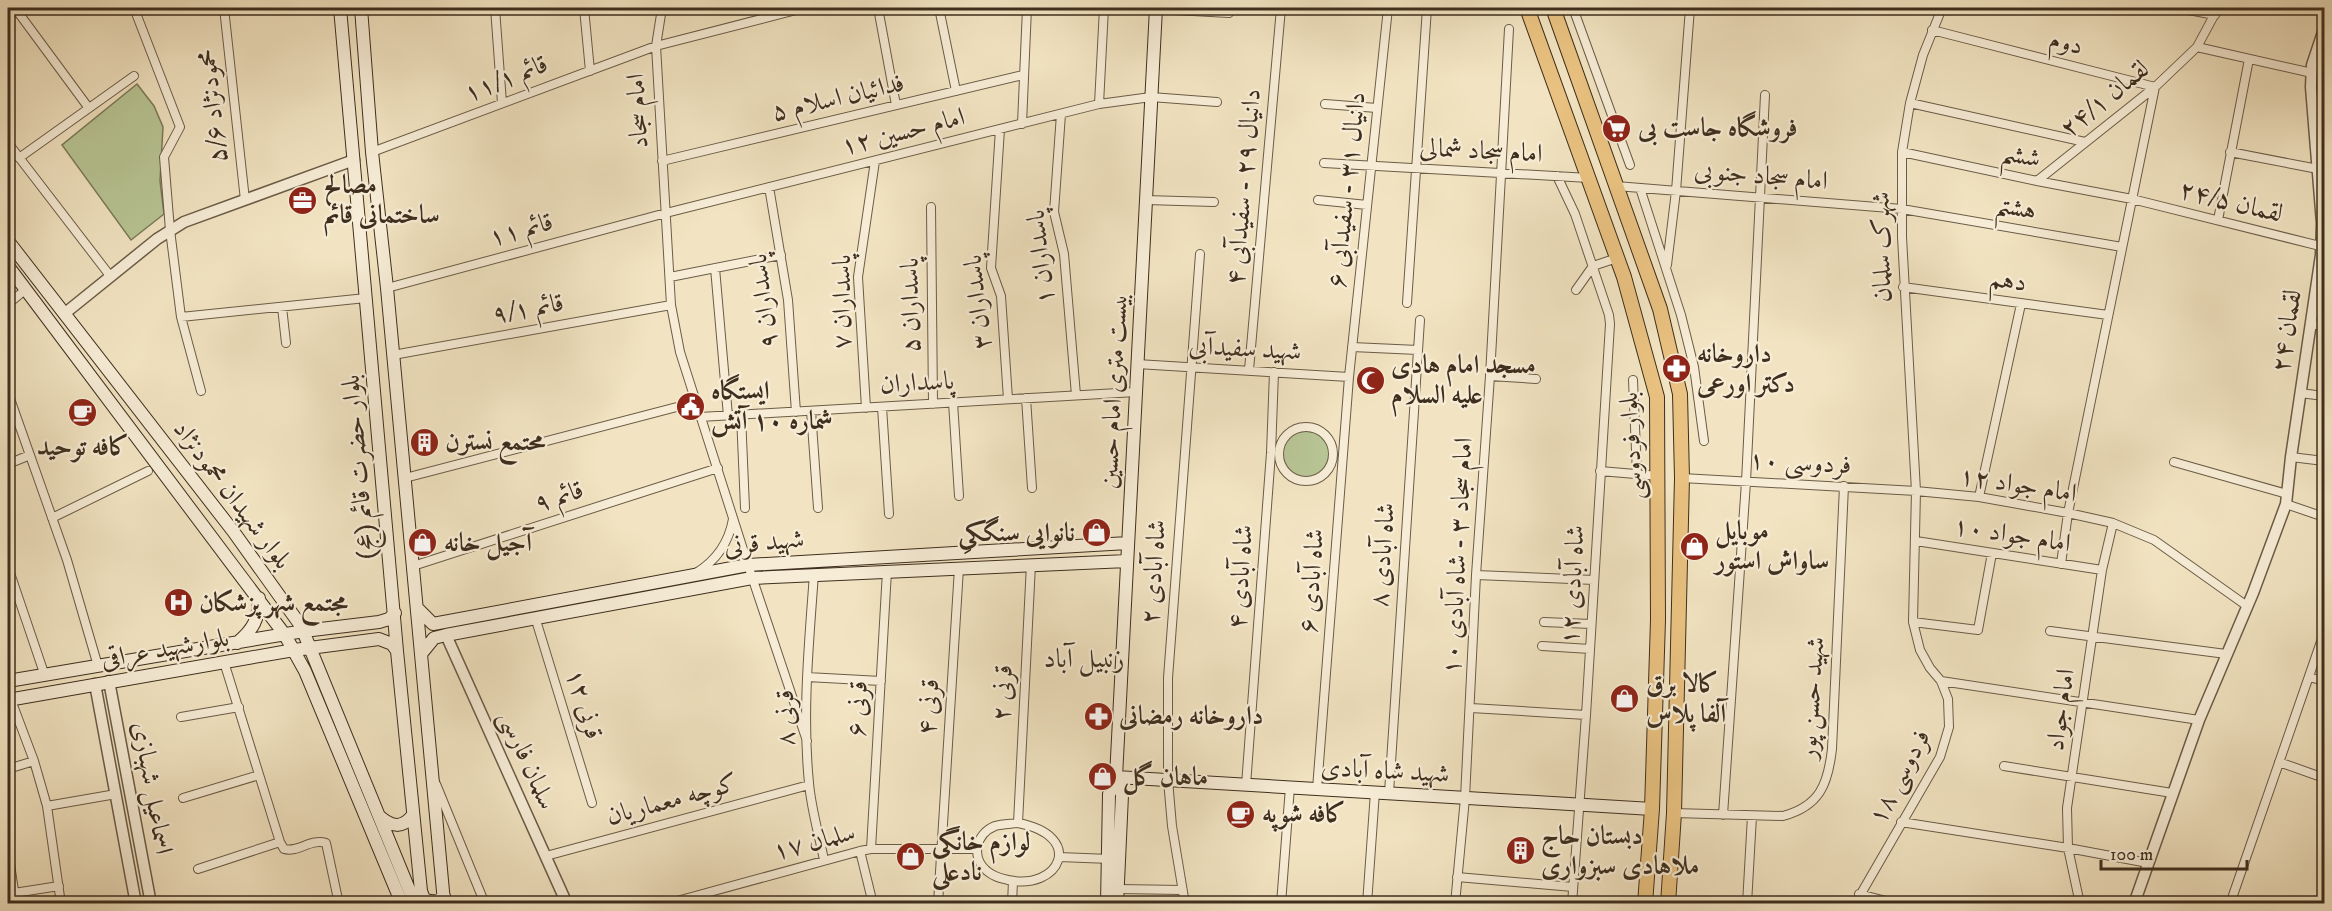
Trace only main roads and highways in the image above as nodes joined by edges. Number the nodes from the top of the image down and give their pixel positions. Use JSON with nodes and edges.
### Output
{"nodes":[{"id":1,"x":340,"y":8,"type":"edge"},
{"id":2,"x":361,"y":8,"type":"edge"},
{"id":3,"x":1156,"y":8,"type":"edge"},
{"id":4,"x":1527,"y":8,"type":"edge"},
{"id":5,"x":1552,"y":8,"type":"edge"},
{"id":6,"x":372,"y":152,"type":"junction"},
{"id":7,"x":354,"y":160,"type":"junction"},
{"id":8,"x":8,"y":240,"type":"edge"},
{"id":9,"x":8,"y":266,"type":"edge"},
{"id":10,"x":1128,"y":543,"type":"junction"},
{"id":11,"x":1127,"y":561,"type":"junction"},
{"id":12,"x":260,"y":598,"type":"junction"},
{"id":13,"x":417,"y":608,"type":"junction"},
{"id":14,"x":395,"y":613,"type":"junction"},
{"id":15,"x":379,"y":622,"type":"junction"},
{"id":16,"x":433,"y":624,"type":"junction"},
{"id":17,"x":304,"y":631,"type":"junction"},
{"id":18,"x":285,"y":635,"type":"junction"},
{"id":19,"x":440,"y":636,"type":"junction"},
{"id":20,"x":379,"y":639,"type":"junction"},
{"id":21,"x":236,"y":643,"type":"junction"},
{"id":22,"x":311,"y":648,"type":"junction"},
{"id":23,"x":294,"y":650,"type":"junction"},
{"id":24,"x":397,"y":651,"type":"junction"},
{"id":25,"x":421,"y":654,"type":"junction"},
{"id":26,"x":8,"y":681,"type":"edge"},
{"id":27,"x":9,"y":700,"type":"edge"},
{"id":28,"x":1116,"y":777,"type":"junction"},
{"id":29,"x":1652,"y":809,"type":"junction"},
{"id":30,"x":378,"y":815,"type":"junction"},
{"id":31,"x":413,"y":815,"type":"junction"},
{"id":32,"x":444,"y":900,"type":"edge"},
{"id":33,"x":402,"y":903,"type":"edge"},
{"id":34,"x":414,"y":903,"type":"edge"},
{"id":35,"x":1107,"y":903,"type":"edge"},
{"id":36,"x":1118,"y":903,"type":"edge"},
{"id":37,"x":1645,"y":903,"type":"edge"},
{"id":38,"x":1668,"y":903,"type":"edge"}],
"edges":[{"from":1,"to":7,"type":"main road","name":"بلوار حضرت قائم (عج)"},
{"from":2,"to":6,"type":"main road","name":"بلوار حضرت قائم (عج)"},
{"from":3,"to":10,"type":"main road","name":"بیست متری امام حسین"},
{"from":4,"to":29,"type":"main road","name":"بلوار فردوسی"},
{"from":5,"to":38,"type":"main road","name":"بلوار فردوسی"},
{"from":6,"to":7,"type":"main road"},
{"from":6,"to":13,"type":"main road","name":"بلوار حضرت قائم (عج)"},
{"from":7,"to":14,"type":"main road","name":"بلوار حضرت قائم (عج)"},
{"from":8,"to":17,"type":"main road","name":"بلوار شهیدان محمودنژاد"},
{"from":9,"to":12,"type":"main road","name":"بلوار شهیدان محمودنژاد"},
{"from":10,"to":11,"type":"main road","name":"بیست متری امام حسین"},
{"from":10,"to":16,"type":"main road","name":"شهید قرنی"},
{"from":11,"to":19,"type":"main road","name":"شهید قرنی"},
{"from":11,"to":28,"type":"main road","name":"بیست متری امام حسین"},
{"from":12,"to":18,"type":"main road","name":"بلوار شهیدان محمودنژاد"},
{"from":12,"to":21,"type":"main road"},
{"from":13,"to":16,"type":"main road"},
{"from":13,"to":25,"type":"main road","name":"بلوار حضرت قائم (عج)"},
{"from":14,"to":15,"type":"main road","name":"بلوارشهید عراقی"},
{"from":14,"to":24,"type":"main road","name":"بلوار حضرت قائم (عج)"},
{"from":15,"to":17,"type":"main road","name":"بلوارشهید عراقی"},
{"from":15,"to":20,"type":"main road"},
{"from":16,"to":19,"type":"main road"},
{"from":17,"to":18,"type":"main road","name":"بلوارشهید عراقی"},
{"from":17,"to":22,"type":"main road","name":"بلوار شهیدان محمودنژاد"},
{"from":18,"to":21,"type":"main road","name":"بلوارشهید عراقی"},
{"from":18,"to":23,"type":"main road","name":"بلوار شهیدان محمودنژاد"},
{"from":19,"to":25,"type":"main road"},
{"from":20,"to":22,"type":"main road","name":"بلوارشهید عراقی"},
{"from":20,"to":24,"type":"main road"},
{"from":21,"to":26,"type":"main road","name":"بلوارشهید عراقی"},
{"from":22,"to":23,"type":"main road","name":"بلوارشهید عراقی"},
{"from":22,"to":30,"type":"main road","name":"بلوار شهیدان محمودنژاد"},
{"from":23,"to":27,"type":"main road","name":"بلوارشهید عراقی"},
{"from":23,"to":33,"type":"main road","name":"بلوار شهیدان محمودنژاد"},
{"from":24,"to":31,"type":"main road","name":"بلوار حضرت قائم (عج)"},
{"from":25,"to":32,"type":"main road","name":"بلوار حضرت قائم (عج)"},
{"from":28,"to":29,"type":"main road","name":"شهید شاه آبادی"},
{"from":28,"to":35,"type":"main road","name":"بیست متری امام حسین"},
{"from":28,"to":36,"type":"main road","name":"بیست متری امام حسین"},
{"from":29,"to":37,"type":"main road","name":"بلوار فردوسی"},
{"from":30,"to":31,"type":"main road"},
{"from":30,"to":34,"type":"main road","name":"بلوار شهیدان محمودنژاد"},
{"from":31,"to":32,"type":"main road","name":"بلوار حضرت قائم (عج)"}]}
